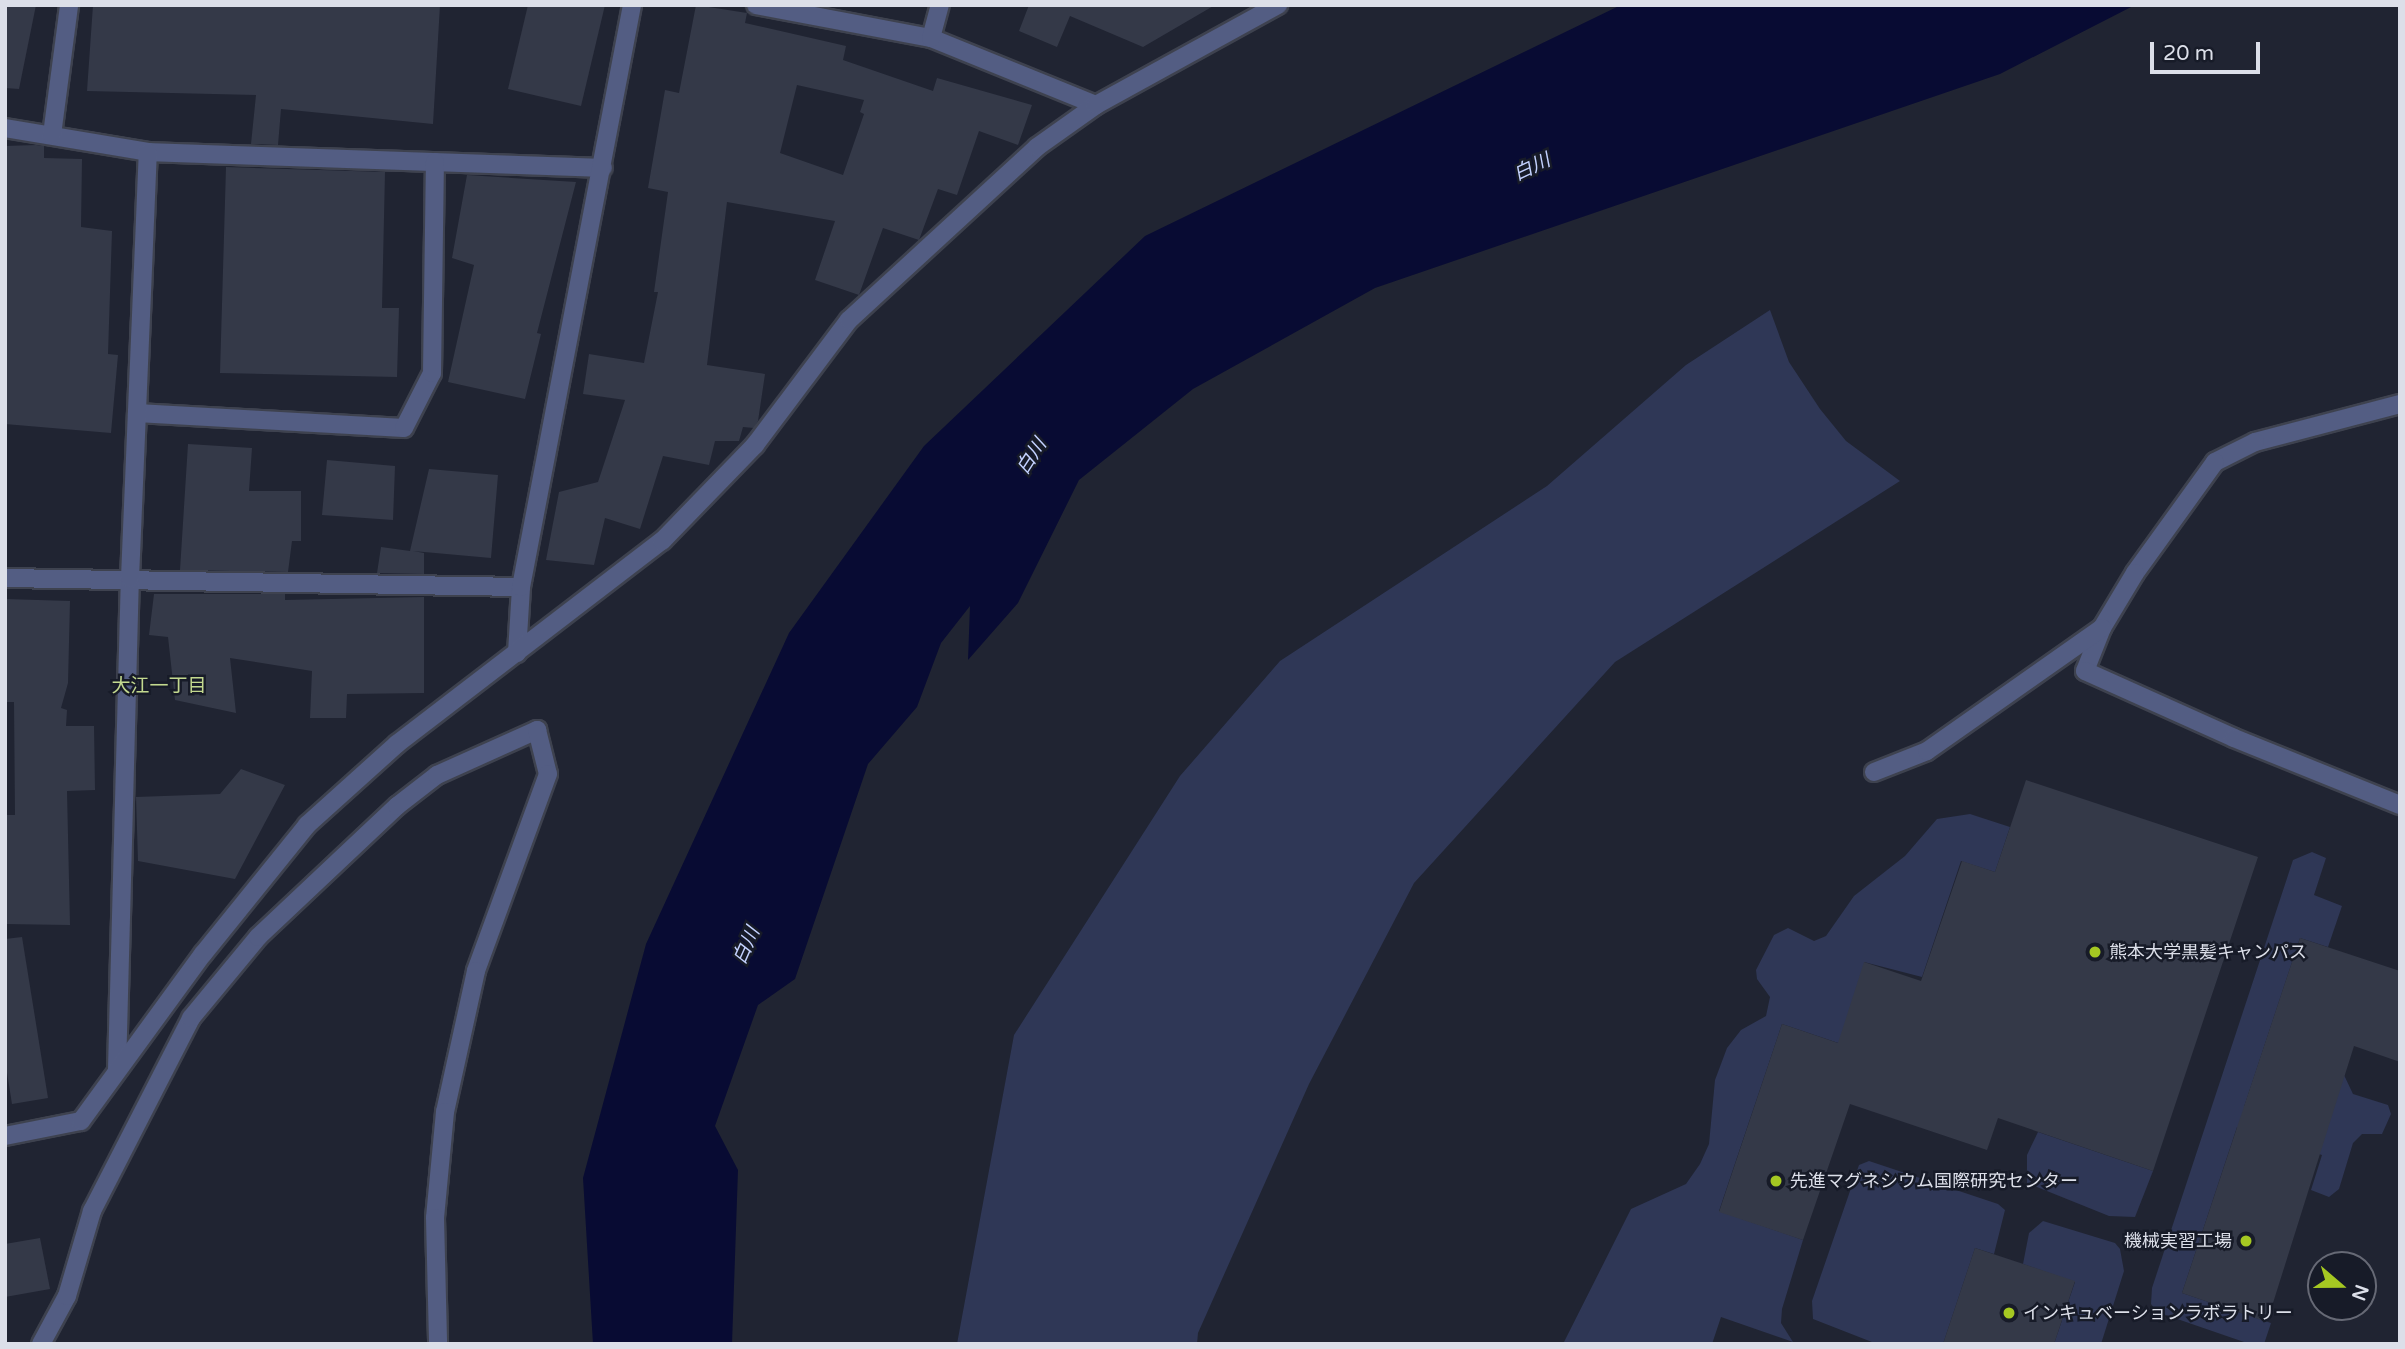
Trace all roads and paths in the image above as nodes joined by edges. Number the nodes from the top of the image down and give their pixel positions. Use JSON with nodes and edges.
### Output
{"nodes":[{"id":1,"x":69,"y":5,"type":"edge"},
{"id":2,"x":632,"y":5,"type":"edge"},
{"id":3,"x":756,"y":5,"type":"edge"},
{"id":4,"x":940,"y":5,"type":"edge"},
{"id":5,"x":1278,"y":5,"type":"edge"},
{"id":6,"x":931,"y":38,"type":"junction"},
{"id":7,"x":1096,"y":105,"type":"junction"},
{"id":8,"x":5,"y":128,"type":"edge"},
{"id":9,"x":52,"y":135,"type":"junction"},
{"id":10,"x":148,"y":152,"type":"junction"},
{"id":11,"x":435,"y":162,"type":"junction"},
{"id":12,"x":603,"y":168,"type":"junction"},
{"id":13,"x":2400,"y":404,"type":"edge"},
{"id":14,"x":137,"y":414,"type":"junction"},
{"id":15,"x":5,"y":578,"type":"edge"},
{"id":16,"x":130,"y":578,"type":"junction"},
{"id":17,"x":521,"y":587,"type":"junction"},
{"id":18,"x":2102,"y":628,"type":"junction"},
{"id":19,"x":517,"y":653,"type":"junction"},
{"id":20,"x":1874,"y":772,"type":"dead end"},
{"id":21,"x":2400,"y":805,"type":"edge"},
{"id":22,"x":117,"y":1070,"type":"junction"},
{"id":23,"x":5,"y":1136,"type":"edge"},
{"id":24,"x":41,"y":1344,"type":"edge"},
{"id":25,"x":438,"y":1344,"type":"edge"}],
"edges":[{"from":1,"to":9,"type":"street"},
{"from":2,"to":12,"type":"street"},
{"from":3,"to":6,"type":"street"},
{"from":4,"to":6,"type":"street"},
{"from":5,"to":7,"type":"street"},
{"from":6,"to":7,"type":"street"},
{"from":7,"to":19,"type":"street"},
{"from":8,"to":9,"type":"street"},
{"from":9,"to":10,"type":"street"},
{"from":10,"to":11,"type":"street"},
{"from":10,"to":14,"type":"street"},
{"from":11,"to":12,"type":"street"},
{"from":11,"to":14,"type":"street"},
{"from":12,"to":17,"type":"street"},
{"from":13,"to":18,"type":"street"},
{"from":14,"to":16,"type":"street"},
{"from":15,"to":16,"type":"street"},
{"from":16,"to":17,"type":"street"},
{"from":16,"to":22,"type":"street"},
{"from":17,"to":19,"type":"street"},
{"from":18,"to":20,"type":"street"},
{"from":18,"to":21,"type":"street"},
{"from":19,"to":22,"type":"street"},
{"from":22,"to":23,"type":"street"},
{"from":24,"to":25,"type":"street"}]}
